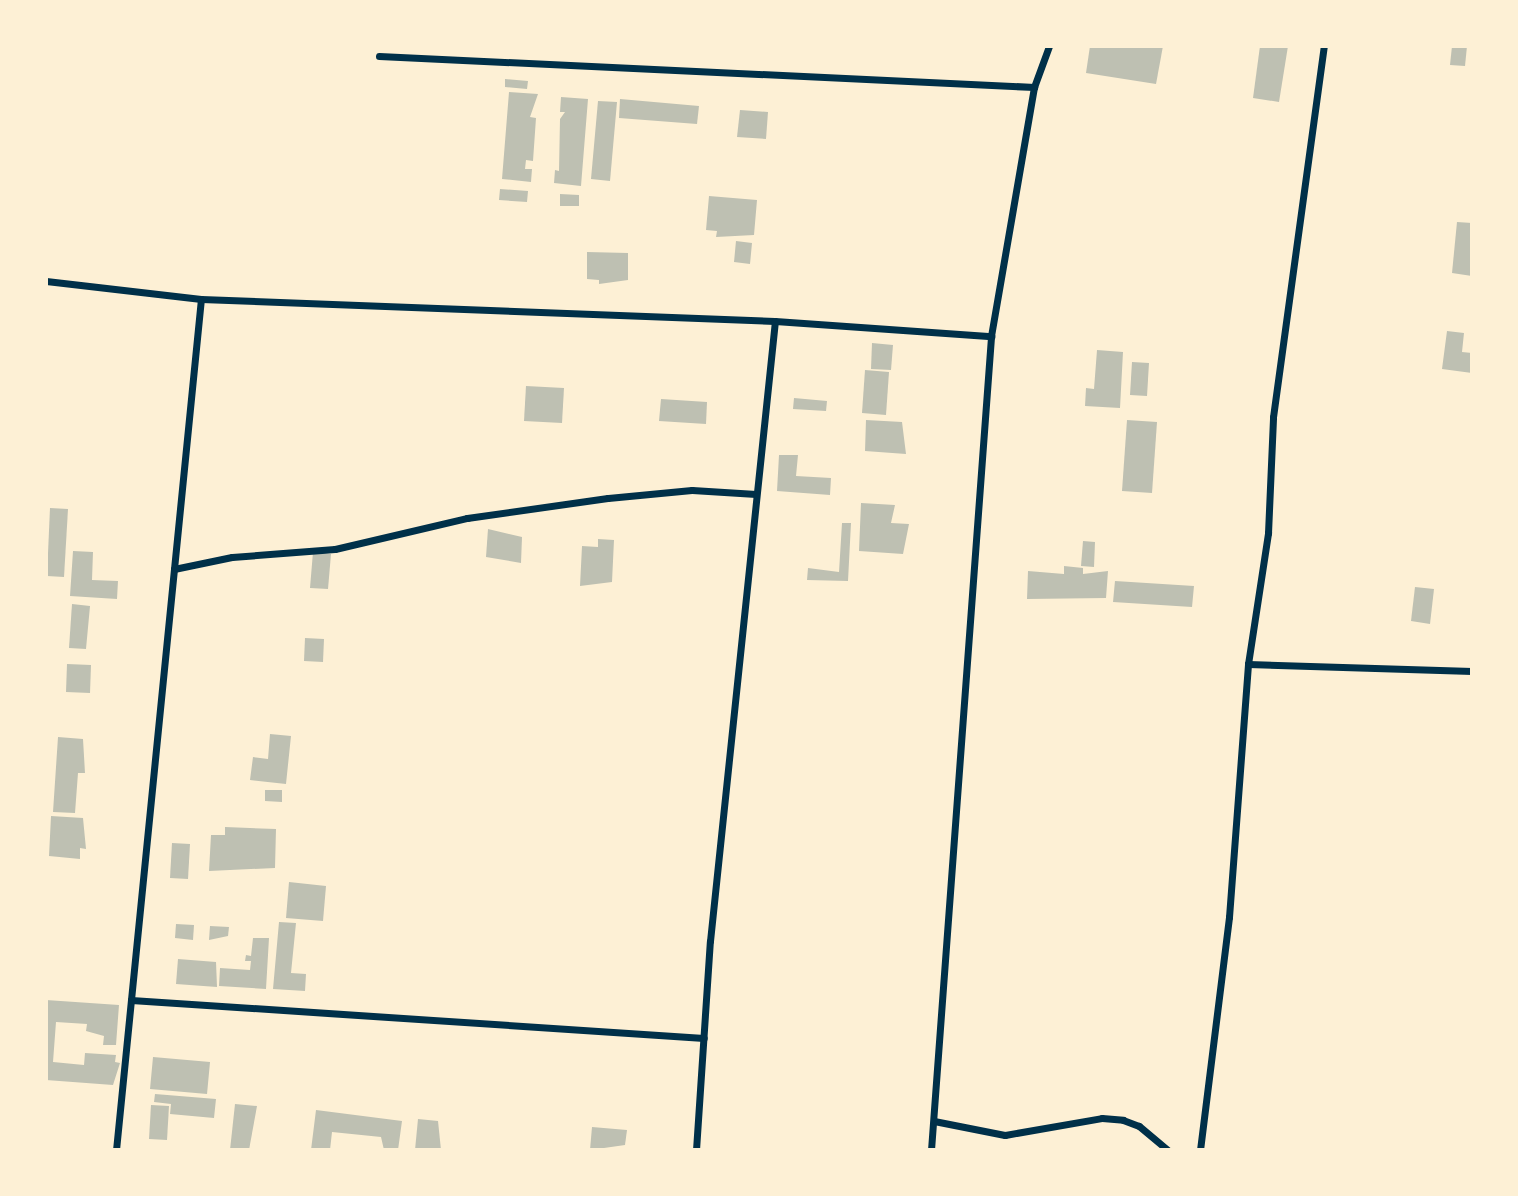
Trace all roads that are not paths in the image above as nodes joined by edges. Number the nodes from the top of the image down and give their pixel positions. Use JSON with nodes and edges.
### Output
{"nodes":[{"id":1,"x":1049,"y":46,"type":"edge"},
{"id":2,"x":1324,"y":46,"type":"edge"},
{"id":3,"x":379,"y":56,"type":"dead end"},
{"id":4,"x":1034,"y":87,"type":"junction"},
{"id":5,"x":46,"y":281,"type":"edge"},
{"id":6,"x":201,"y":299,"type":"junction"},
{"id":7,"x":775,"y":321,"type":"junction"},
{"id":8,"x":991,"y":336,"type":"junction"},
{"id":9,"x":756,"y":494,"type":"junction"},
{"id":10,"x":174,"y":569,"type":"junction"},
{"id":11,"x":1248,"y":664,"type":"junction"},
{"id":12,"x":1472,"y":671,"type":"edge"},
{"id":13,"x":131,"y":1000,"type":"junction"},
{"id":14,"x":704,"y":1038,"type":"junction"},
{"id":15,"x":934,"y":1121,"type":"junction"},
{"id":16,"x":116,"y":1150,"type":"edge"},
{"id":17,"x":696,"y":1150,"type":"edge"},
{"id":18,"x":931,"y":1150,"type":"edge"},
{"id":19,"x":1168,"y":1150,"type":"edge"},
{"id":20,"x":1200,"y":1150,"type":"edge"}],
"edges":[{"from":1,"to":4,"type":"street"},
{"from":2,"to":11,"type":"street"},
{"from":3,"to":4,"type":"street"},
{"from":4,"to":8,"type":"street"},
{"from":5,"to":6,"type":"street"},
{"from":6,"to":7,"type":"street"},
{"from":6,"to":10,"type":"street"},
{"from":7,"to":8,"type":"street"},
{"from":7,"to":9,"type":"street"},
{"from":8,"to":15,"type":"street"},
{"from":9,"to":10,"type":"street"},
{"from":9,"to":14,"type":"street"},
{"from":10,"to":13,"type":"street"},
{"from":11,"to":12,"type":"street"},
{"from":11,"to":20,"type":"street"},
{"from":13,"to":14,"type":"street"},
{"from":13,"to":16,"type":"street"},
{"from":14,"to":17,"type":"street"},
{"from":15,"to":18,"type":"street"},
{"from":15,"to":19,"type":"street"}]}
